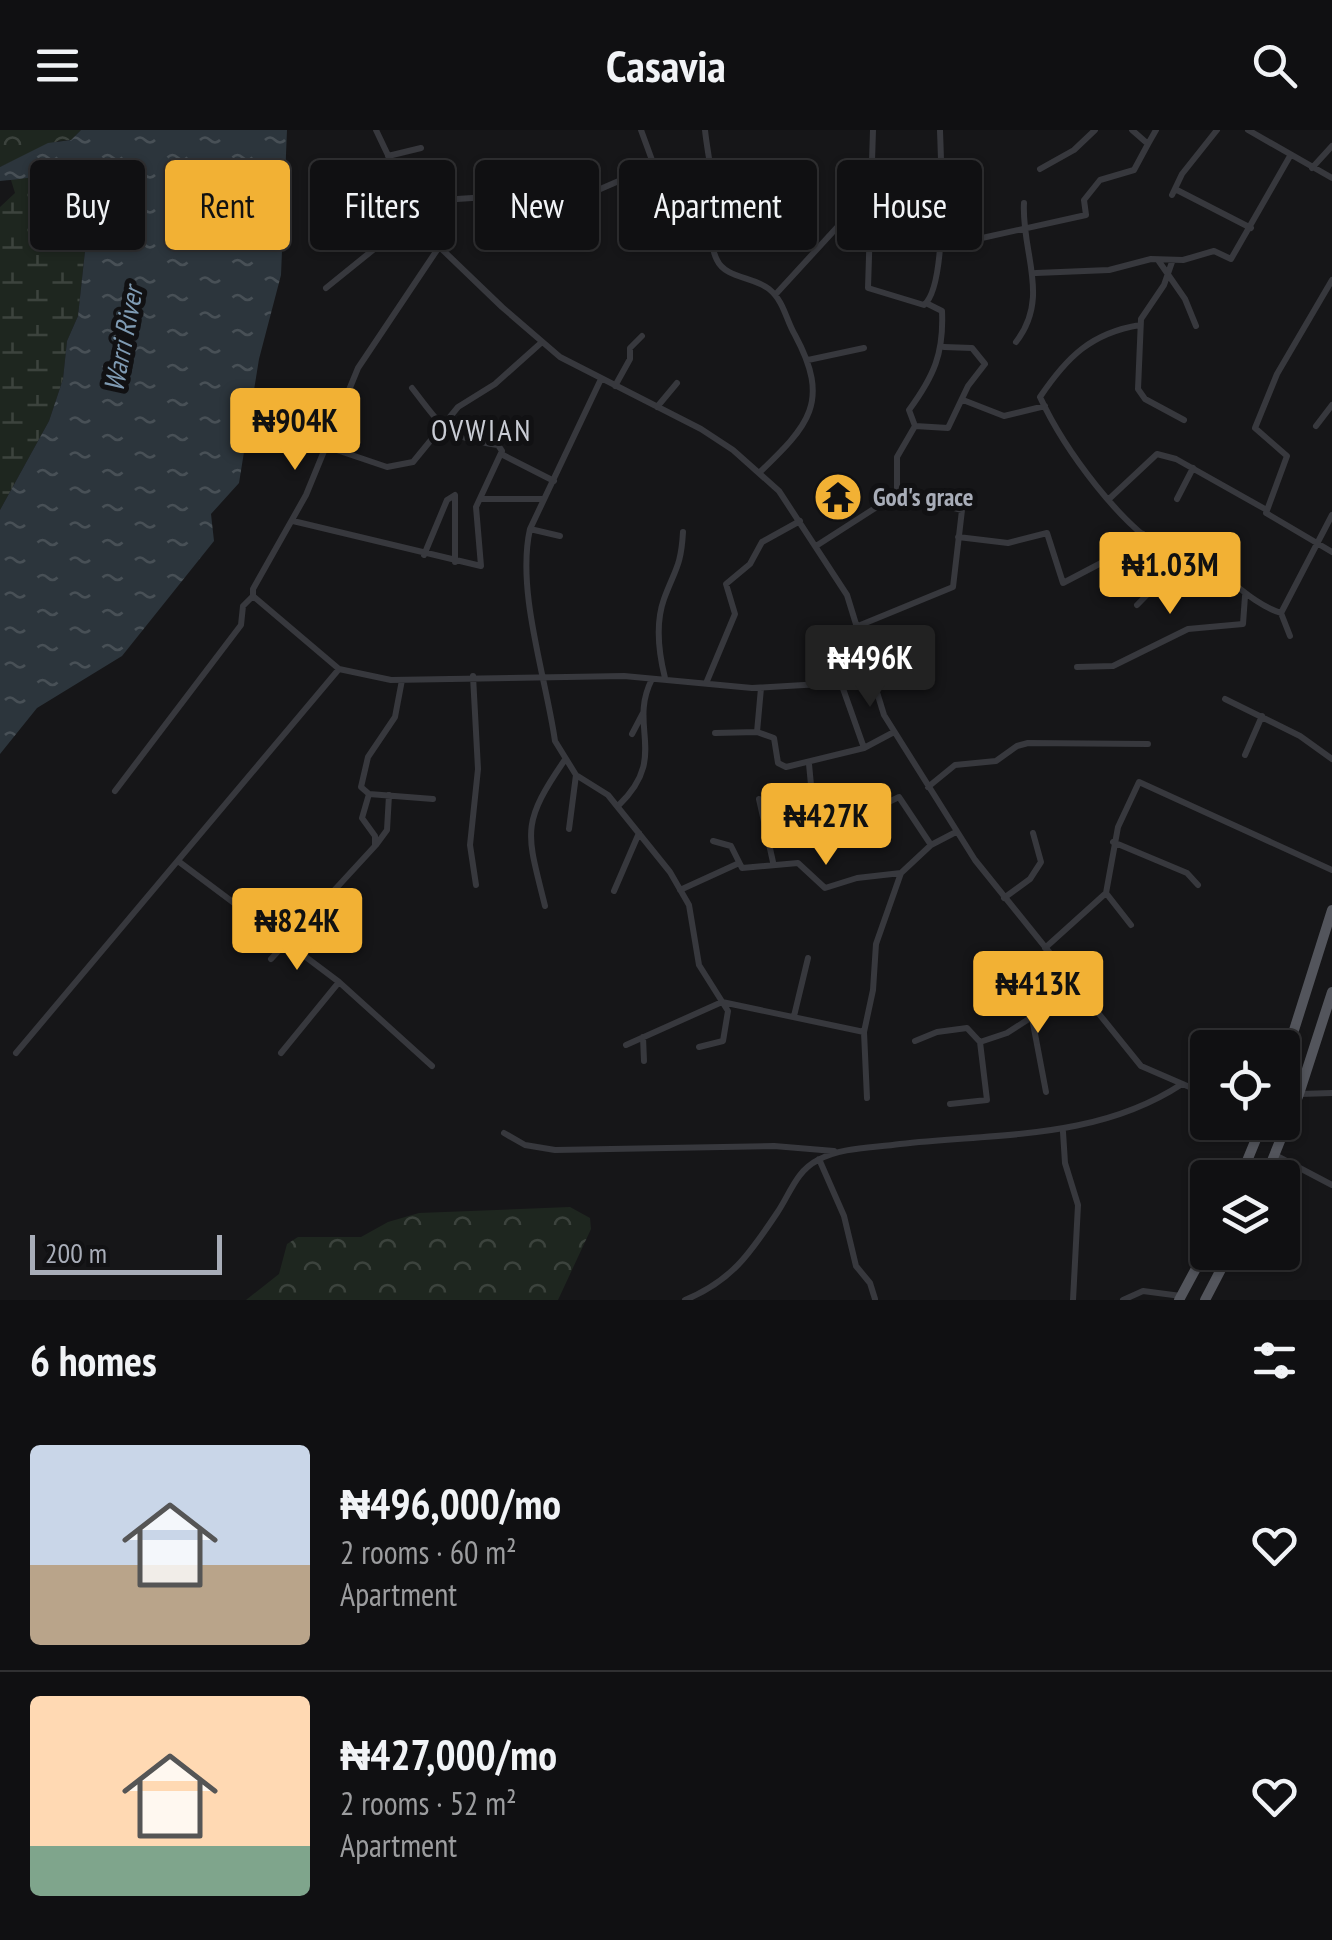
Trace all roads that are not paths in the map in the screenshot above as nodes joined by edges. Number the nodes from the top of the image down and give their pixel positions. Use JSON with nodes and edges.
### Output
{"nodes":[{"id":1,"x":376,"y":130,"type":"edge"},
{"id":2,"x":641,"y":130,"type":"edge"},
{"id":3,"x":704,"y":130,"type":"edge"},
{"id":4,"x":873,"y":130,"type":"edge"},
{"id":5,"x":940,"y":130,"type":"edge"},
{"id":6,"x":1095,"y":130,"type":"edge"},
{"id":7,"x":1132,"y":130,"type":"edge"},
{"id":8,"x":1156,"y":130,"type":"edge"},
{"id":9,"x":1218,"y":130,"type":"edge"},
{"id":10,"x":1248,"y":130,"type":"edge"},
{"id":11,"x":1148,"y":144,"type":"junction"},
{"id":12,"x":1332,"y":146,"type":"edge"},
{"id":13,"x":421,"y":148,"type":"dead end"},
{"id":14,"x":388,"y":156,"type":"junction"},
{"id":15,"x":1290,"y":156,"type":"junction"},
{"id":16,"x":390,"y":160,"type":"edge"},
{"id":17,"x":652,"y":160,"type":"edge"},
{"id":18,"x":709,"y":160,"type":"edge"},
{"id":19,"x":873,"y":160,"type":"edge"},
{"id":20,"x":940,"y":160,"type":"edge"},
{"id":21,"x":1312,"y":168,"type":"junction"},
{"id":22,"x":1040,"y":169,"type":"dead end"},
{"id":23,"x":1332,"y":178,"type":"edge"},
{"id":24,"x":619,"y":180,"type":"edge"},
{"id":25,"x":455,"y":200,"type":"edge"},
{"id":26,"x":1024,"y":202,"type":"dead end"},
{"id":27,"x":837,"y":227,"type":"edge"},
{"id":28,"x":1025,"y":228,"type":"junction"},
{"id":29,"x":1251,"y":228,"type":"junction"},
{"id":30,"x":982,"y":235,"type":"edge"},
{"id":31,"x":373,"y":250,"type":"edge"},
{"id":32,"x":437,"y":250,"type":"edge"},
{"id":33,"x":439,"y":250,"type":"edge"},
{"id":34,"x":715,"y":250,"type":"edge"},
{"id":35,"x":870,"y":250,"type":"edge"},
{"id":36,"x":938,"y":250,"type":"edge"},
{"id":37,"x":1158,"y":260,"type":"junction"},
{"id":38,"x":1182,"y":260,"type":"junction"},
{"id":39,"x":1172,"y":262,"type":"junction"},
{"id":40,"x":1036,"y":273,"type":"junction"},
{"id":41,"x":1170,"y":275,"type":"junction"},
{"id":42,"x":1332,"y":280,"type":"edge"},
{"id":43,"x":326,"y":288,"type":"dead end"},
{"id":44,"x":775,"y":295,"type":"junction"},
{"id":45,"x":928,"y":304,"type":"junction"},
{"id":46,"x":1140,"y":325,"type":"junction"},
{"id":47,"x":1196,"y":326,"type":"dead end"},
{"id":48,"x":642,"y":336,"type":"dead end"},
{"id":49,"x":542,"y":342,"type":"junction"},
{"id":50,"x":1016,"y":342,"type":"dead end"},
{"id":51,"x":944,"y":346,"type":"junction"},
{"id":52,"x":864,"y":348,"type":"dead end"},
{"id":53,"x":808,"y":360,"type":"junction"},
{"id":54,"x":600,"y":379,"type":"junction"},
{"id":55,"x":676,"y":383,"type":"dead end"},
{"id":56,"x":615,"y":386,"type":"junction"},
{"id":57,"x":412,"y":388,"type":"dead end"},
{"id":58,"x":963,"y":400,"type":"junction"},
{"id":59,"x":1332,"y":405,"type":"edge"},
{"id":60,"x":1044,"y":406,"type":"junction"},
{"id":61,"x":657,"y":407,"type":"junction"},
{"id":62,"x":1184,"y":420,"type":"dead end"},
{"id":63,"x":440,"y":425,"type":"junction"},
{"id":64,"x":915,"y":426,"type":"junction"},
{"id":65,"x":1316,"y":426,"type":"dead end"},
{"id":66,"x":325,"y":446,"type":"junction"},
{"id":67,"x":503,"y":455,"type":"junction"},
{"id":68,"x":1193,"y":468,"type":"junction"},
{"id":69,"x":760,"y":472,"type":"junction"},
{"id":70,"x":554,"y":481,"type":"junction"},
{"id":71,"x":897,"y":494,"type":"junction"},
{"id":72,"x":482,"y":499,"type":"junction"},
{"id":73,"x":1108,"y":499,"type":"junction"},
{"id":74,"x":543,"y":500,"type":"junction"},
{"id":75,"x":1177,"y":500,"type":"dead end"},
{"id":76,"x":1265,"y":509,"type":"junction"},
{"id":77,"x":1332,"y":515,"type":"edge"},
{"id":78,"x":293,"y":520,"type":"junction"},
{"id":79,"x":800,"y":521,"type":"junction"},
{"id":80,"x":530,"y":529,"type":"junction"},
{"id":81,"x":682,"y":532,"type":"dead end"},
{"id":82,"x":1144,"y":534,"type":"junction"},
{"id":83,"x":560,"y":536,"type":"dead end"},
{"id":84,"x":958,"y":537,"type":"junction"},
{"id":85,"x":1317,"y":544,"type":"junction"},
{"id":86,"x":816,"y":546,"type":"junction"},
{"id":87,"x":1332,"y":552,"type":"edge"},
{"id":88,"x":424,"y":555,"type":"junction"},
{"id":89,"x":1183,"y":558,"type":"junction"},
{"id":90,"x":455,"y":562,"type":"junction"},
{"id":91,"x":1245,"y":594,"type":"junction"},
{"id":92,"x":253,"y":596,"type":"junction"},
{"id":93,"x":1137,"y":604,"type":"dead end"},
{"id":94,"x":1281,"y":613,"type":"junction"},
{"id":95,"x":858,"y":626,"type":"junction"},
{"id":96,"x":1290,"y":636,"type":"dead end"},
{"id":97,"x":1077,"y":667,"type":"dead end"},
{"id":98,"x":339,"y":670,"type":"junction"},
{"id":99,"x":473,"y":676,"type":"junction"},
{"id":100,"x":546,"y":677,"type":"junction"},
{"id":101,"x":665,"y":678,"type":"junction"},
{"id":102,"x":652,"y":679,"type":"junction"},
{"id":103,"x":402,"y":680,"type":"junction"},
{"id":104,"x":871,"y":681,"type":"junction"},
{"id":105,"x":707,"y":682,"type":"junction"},
{"id":106,"x":841,"y":683,"type":"junction"},
{"id":107,"x":762,"y":688,"type":"junction"},
{"id":108,"x":1225,"y":699,"type":"dead end"},
{"id":109,"x":643,"y":712,"type":"junction"},
{"id":110,"x":1262,"y":716,"type":"junction"},
{"id":111,"x":757,"y":732,"type":"junction"},
{"id":112,"x":894,"y":732,"type":"junction"},
{"id":113,"x":632,"y":734,"type":"dead end"},
{"id":114,"x":715,"y":734,"type":"dead end"},
{"id":115,"x":1148,"y":744,"type":"dead end"},
{"id":116,"x":864,"y":748,"type":"junction"},
{"id":117,"x":1246,"y":755,"type":"dead end"},
{"id":118,"x":1332,"y":759,"type":"edge"},
{"id":119,"x":564,"y":761,"type":"junction"},
{"id":120,"x":810,"y":764,"type":"junction"},
{"id":121,"x":576,"y":776,"type":"junction"},
{"id":122,"x":928,"y":787,"type":"junction"},
{"id":123,"x":115,"y":791,"type":"dead end"},
{"id":124,"x":369,"y":794,"type":"junction"},
{"id":125,"x":389,"y":795,"type":"junction"},
{"id":126,"x":433,"y":799,"type":"dead end"},
{"id":127,"x":759,"y":799,"type":"dead end"},
{"id":128,"x":618,"y":806,"type":"junction"},
{"id":129,"x":813,"y":806,"type":"dead end"},
{"id":130,"x":870,"y":811,"type":"dead end"},
{"id":131,"x":569,"y":829,"type":"dead end"},
{"id":132,"x":956,"y":832,"type":"junction"},
{"id":133,"x":639,"y":833,"type":"junction"},
{"id":134,"x":1032,"y":833,"type":"dead end"},
{"id":135,"x":714,"y":841,"type":"dead end"},
{"id":136,"x":1114,"y":842,"type":"junction"},
{"id":137,"x":931,"y":845,"type":"junction"},
{"id":138,"x":375,"y":846,"type":"junction"},
{"id":139,"x":178,"y":861,"type":"junction"},
{"id":140,"x":772,"y":862,"type":"junction"},
{"id":141,"x":737,"y":864,"type":"junction"},
{"id":142,"x":1332,"y":870,"type":"edge"},
{"id":143,"x":901,"y":873,"type":"junction"},
{"id":144,"x":476,"y":884,"type":"dead end"},
{"id":145,"x":1198,"y":885,"type":"dead end"},
{"id":146,"x":680,"y":890,"type":"junction"},
{"id":147,"x":614,"y":891,"type":"dead end"},
{"id":148,"x":1106,"y":893,"type":"junction"},
{"id":149,"x":1004,"y":898,"type":"junction"},
{"id":150,"x":545,"y":906,"type":"dead end"},
{"id":151,"x":1332,"y":910,"type":"edge"},
{"id":152,"x":1132,"y":925,"type":"dead end"},
{"id":153,"x":288,"y":944,"type":"junction"},
{"id":154,"x":1045,"y":948,"type":"junction"},
{"id":155,"x":994,"y":954,"type":"dead end"},
{"id":156,"x":808,"y":958,"type":"dead end"},
{"id":157,"x":271,"y":959,"type":"dead end"},
{"id":158,"x":340,"y":982,"type":"junction"},
{"id":159,"x":1077,"y":988,"type":"junction"},
{"id":160,"x":1332,"y":992,"type":"edge"},
{"id":161,"x":722,"y":1002,"type":"junction"},
{"id":162,"x":794,"y":1016,"type":"junction"},
{"id":163,"x":1032,"y":1018,"type":"junction"},
{"id":164,"x":1294,"y":1030,"type":"edge"},
{"id":165,"x":864,"y":1032,"type":"junction"},
{"id":166,"x":643,"y":1037,"type":"junction"},
{"id":167,"x":915,"y":1041,"type":"dead end"},
{"id":168,"x":980,"y":1042,"type":"junction"},
{"id":169,"x":626,"y":1045,"type":"dead end"},
{"id":170,"x":699,"y":1047,"type":"dead end"},
{"id":171,"x":281,"y":1053,"type":"dead end"},
{"id":172,"x":16,"y":1054,"type":"dead end"},
{"id":173,"x":644,"y":1061,"type":"dead end"},
{"id":174,"x":432,"y":1066,"type":"dead end"},
{"id":175,"x":1182,"y":1084,"type":"junction"},
{"id":176,"x":1190,"y":1087,"type":"edge"},
{"id":177,"x":1300,"y":1091,"type":"edge"},
{"id":178,"x":1046,"y":1092,"type":"dead end"},
{"id":179,"x":1332,"y":1093,"type":"edge"},
{"id":180,"x":1300,"y":1094,"type":"edge"},
{"id":181,"x":867,"y":1098,"type":"dead end"},
{"id":182,"x":950,"y":1104,"type":"dead end"},
{"id":183,"x":1063,"y":1132,"type":"junction"},
{"id":184,"x":504,"y":1133,"type":"dead end"},
{"id":185,"x":1280,"y":1140,"type":"edge"},
{"id":186,"x":842,"y":1151,"type":"junction"},
{"id":187,"x":1274,"y":1154,"type":"junction"},
{"id":188,"x":819,"y":1159,"type":"junction"},
{"id":189,"x":1272,"y":1160,"type":"edge"},
{"id":190,"x":1332,"y":1184,"type":"edge"},
{"id":191,"x":1195,"y":1270,"type":"edge"},
{"id":192,"x":1221,"y":1270,"type":"edge"},
{"id":193,"x":1180,"y":1298,"type":"edge"},
{"id":194,"x":875,"y":1299,"type":"edge"},
{"id":195,"x":684,"y":1300,"type":"edge"},
{"id":196,"x":1073,"y":1300,"type":"edge"},
{"id":197,"x":1123,"y":1300,"type":"edge"},
{"id":198,"x":1205,"y":1300,"type":"edge"}],
"edges":[{"from":1,"to":14,"type":"street"},
{"from":2,"to":17,"type":"street"},
{"from":3,"to":18,"type":"street"},
{"from":4,"to":19,"type":"street"},
{"from":5,"to":20,"type":"street"},
{"from":6,"to":22,"type":"street"},
{"from":7,"to":11,"type":"street"},
{"from":8,"to":11,"type":"street"},
{"from":9,"to":29,"type":"street"},
{"from":10,"to":15,"type":"street"},
{"from":11,"to":28,"type":"street"},
{"from":12,"to":21,"type":"street"},
{"from":13,"to":14,"type":"street"},
{"from":14,"to":16,"type":"street"},
{"from":15,"to":21,"type":"street"},
{"from":15,"to":29,"type":"street"},
{"from":21,"to":23,"type":"street"},
{"from":24,"to":25,"type":"street"},
{"from":26,"to":28,"type":"street"},
{"from":27,"to":44,"type":"street"},
{"from":28,"to":30,"type":"street"},
{"from":28,"to":40,"type":"street"},
{"from":29,"to":38,"type":"street"},
{"from":31,"to":43,"type":"street"},
{"from":32,"to":66,"type":"street"},
{"from":33,"to":49,"type":"street"},
{"from":34,"to":44,"type":"street"},
{"from":35,"to":45,"type":"street"},
{"from":36,"to":45,"type":"street"},
{"from":37,"to":39,"type":"street"},
{"from":37,"to":40,"type":"street"},
{"from":37,"to":41,"type":"street"},
{"from":38,"to":39,"type":"street"},
{"from":38,"to":41,"type":"street"},
{"from":39,"to":41,"type":"street"},
{"from":40,"to":50,"type":"street"},
{"from":41,"to":46,"type":"street"},
{"from":41,"to":47,"type":"street"},
{"from":42,"to":76,"type":"street"},
{"from":44,"to":53,"type":"street"},
{"from":45,"to":51,"type":"street"},
{"from":46,"to":60,"type":"street"},
{"from":46,"to":62,"type":"street"},
{"from":48,"to":56,"type":"street"},
{"from":49,"to":54,"type":"street"},
{"from":49,"to":63,"type":"street"},
{"from":51,"to":58,"type":"street"},
{"from":51,"to":64,"type":"street"},
{"from":52,"to":53,"type":"street"},
{"from":53,"to":69,"type":"street"},
{"from":54,"to":56,"type":"street"},
{"from":54,"to":70,"type":"street"},
{"from":55,"to":61,"type":"street"},
{"from":56,"to":61,"type":"street"},
{"from":57,"to":63,"type":"street"},
{"from":58,"to":60,"type":"street"},
{"from":58,"to":64,"type":"street"},
{"from":59,"to":65,"type":"street"},
{"from":60,"to":73,"type":"street"},
{"from":61,"to":69,"type":"street"},
{"from":63,"to":66,"type":"street"},
{"from":63,"to":67,"type":"street"},
{"from":64,"to":71,"type":"street"},
{"from":66,"to":78,"type":"street"},
{"from":67,"to":70,"type":"street"},
{"from":67,"to":72,"type":"street"},
{"from":68,"to":73,"type":"street"},
{"from":68,"to":75,"type":"street"},
{"from":68,"to":76,"type":"street"},
{"from":69,"to":79,"type":"street"},
{"from":70,"to":74,"type":"street"},
{"from":71,"to":84,"type":"street"},
{"from":71,"to":86,"type":"street"},
{"from":72,"to":74,"type":"street"},
{"from":72,"to":90,"type":"street"},
{"from":73,"to":82,"type":"street"},
{"from":74,"to":80,"type":"street"},
{"from":76,"to":85,"type":"street"},
{"from":77,"to":85,"type":"street"},
{"from":78,"to":88,"type":"street"},
{"from":78,"to":92,"type":"street"},
{"from":79,"to":86,"type":"street"},
{"from":79,"to":105,"type":"street"},
{"from":80,"to":83,"type":"street"},
{"from":80,"to":100,"type":"street"},
{"from":81,"to":101,"type":"street"},
{"from":82,"to":84,"type":"street"},
{"from":82,"to":89,"type":"street"},
{"from":84,"to":95,"type":"street"},
{"from":85,"to":87,"type":"street"},
{"from":85,"to":94,"type":"street"},
{"from":86,"to":95,"type":"street"},
{"from":88,"to":90,"type":"street"},
{"from":88,"to":90,"type":"street"},
{"from":89,"to":91,"type":"street"},
{"from":89,"to":93,"type":"street"},
{"from":91,"to":94,"type":"street"},
{"from":91,"to":97,"type":"street"},
{"from":92,"to":98,"type":"street"},
{"from":92,"to":123,"type":"street"},
{"from":94,"to":96,"type":"street"},
{"from":95,"to":104,"type":"street"},
{"from":98,"to":103,"type":"street"},
{"from":98,"to":139,"type":"street"},
{"from":99,"to":100,"type":"street"},
{"from":99,"to":103,"type":"street"},
{"from":99,"to":144,"type":"street"},
{"from":100,"to":102,"type":"street"},
{"from":100,"to":119,"type":"street"},
{"from":101,"to":102,"type":"street"},
{"from":101,"to":105,"type":"street"},
{"from":102,"to":109,"type":"street"},
{"from":103,"to":124,"type":"street"},
{"from":104,"to":106,"type":"street"},
{"from":104,"to":112,"type":"street"},
{"from":105,"to":107,"type":"street"},
{"from":106,"to":107,"type":"street"},
{"from":106,"to":116,"type":"street"},
{"from":107,"to":111,"type":"street"},
{"from":108,"to":110,"type":"street"},
{"from":109,"to":113,"type":"street"},
{"from":109,"to":128,"type":"street"},
{"from":110,"to":117,"type":"street"},
{"from":110,"to":118,"type":"street"},
{"from":111,"to":114,"type":"street"},
{"from":111,"to":120,"type":"street"},
{"from":112,"to":116,"type":"street"},
{"from":112,"to":122,"type":"street"},
{"from":115,"to":122,"type":"street"},
{"from":116,"to":120,"type":"street"},
{"from":119,"to":121,"type":"street"},
{"from":119,"to":150,"type":"street"},
{"from":120,"to":129,"type":"street"},
{"from":121,"to":128,"type":"street"},
{"from":121,"to":131,"type":"street"},
{"from":122,"to":132,"type":"street"},
{"from":124,"to":125,"type":"street"},
{"from":124,"to":138,"type":"street"},
{"from":125,"to":126,"type":"street"},
{"from":125,"to":138,"type":"street"},
{"from":127,"to":140,"type":"street"},
{"from":128,"to":133,"type":"street"},
{"from":130,"to":137,"type":"street"},
{"from":132,"to":137,"type":"street"},
{"from":132,"to":149,"type":"street"},
{"from":133,"to":146,"type":"street"},
{"from":133,"to":147,"type":"street"},
{"from":134,"to":149,"type":"street"},
{"from":135,"to":141,"type":"street"},
{"from":136,"to":142,"type":"street"},
{"from":136,"to":145,"type":"street"},
{"from":136,"to":148,"type":"street"},
{"from":137,"to":143,"type":"street"},
{"from":138,"to":153,"type":"street"},
{"from":139,"to":153,"type":"street"},
{"from":139,"to":172,"type":"street"},
{"from":140,"to":141,"type":"street"},
{"from":140,"to":143,"type":"street"},
{"from":141,"to":146,"type":"street"},
{"from":143,"to":165,"type":"street"},
{"from":146,"to":161,"type":"street"},
{"from":148,"to":152,"type":"street"},
{"from":148,"to":154,"type":"street"},
{"from":149,"to":154,"type":"street"},
{"from":151,"to":164,"type":"main road"},
{"from":153,"to":157,"type":"street"},
{"from":153,"to":158,"type":"street"},
{"from":154,"to":159,"type":"street"},
{"from":155,"to":163,"type":"street"},
{"from":156,"to":162,"type":"street"},
{"from":158,"to":171,"type":"street"},
{"from":158,"to":174,"type":"street"},
{"from":159,"to":163,"type":"street"},
{"from":159,"to":175,"type":"street"},
{"from":160,"to":177,"type":"main road"},
{"from":161,"to":162,"type":"street"},
{"from":161,"to":166,"type":"street"},
{"from":161,"to":170,"type":"street"},
{"from":162,"to":165,"type":"street"},
{"from":163,"to":168,"type":"street"},
{"from":163,"to":178,"type":"street"},
{"from":165,"to":181,"type":"street"},
{"from":166,"to":169,"type":"street"},
{"from":166,"to":173,"type":"street"},
{"from":167,"to":168,"type":"street"},
{"from":168,"to":182,"type":"street"},
{"from":175,"to":176,"type":"street"},
{"from":175,"to":183,"type":"street"},
{"from":179,"to":180,"type":"street"},
{"from":183,"to":186,"type":"street"},
{"from":183,"to":196,"type":"street"},
{"from":184,"to":186,"type":"street"},
{"from":185,"to":187,"type":"main road"},
{"from":186,"to":188,"type":"street"},
{"from":187,"to":189,"type":"main road"},
{"from":187,"to":190,"type":"street"},
{"from":188,"to":194,"type":"street"},
{"from":188,"to":195,"type":"street"},
{"from":191,"to":193,"type":"main road"},
{"from":192,"to":198,"type":"main road"},
{"from":193,"to":197,"type":"street"}]}
